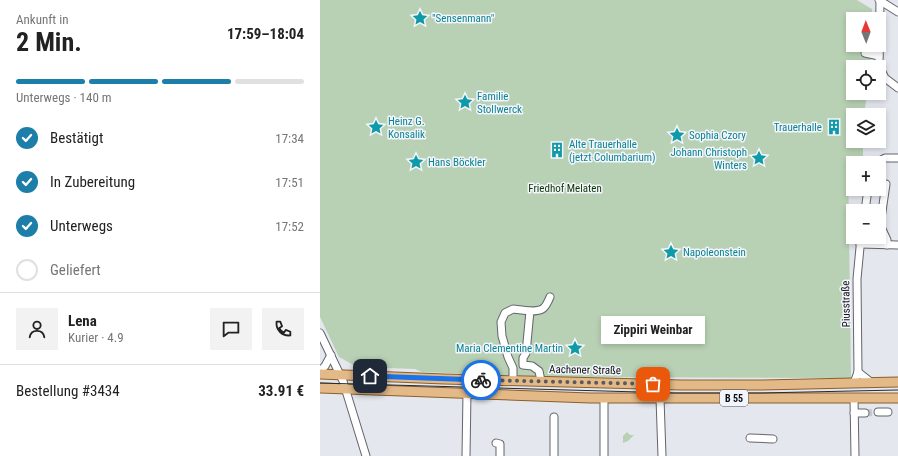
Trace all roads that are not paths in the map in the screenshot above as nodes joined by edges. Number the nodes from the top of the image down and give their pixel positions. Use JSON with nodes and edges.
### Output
{"nodes":[{"id":1,"x":880,"y":0,"type":"edge"},
{"id":2,"x":898,"y":12,"type":"edge"},
{"id":3,"x":866,"y":56,"type":"dead end"},
{"id":4,"x":879,"y":56,"type":"junction"},
{"id":5,"x":879,"y":60,"type":"edge"},
{"id":6,"x":886,"y":81,"type":"edge"},
{"id":7,"x":898,"y":88,"type":"edge"},
{"id":8,"x":898,"y":158,"type":"edge"},
{"id":9,"x":886,"y":159,"type":"edge"},
{"id":10,"x":886,"y":238,"type":"edge"},
{"id":11,"x":861,"y":244,"type":"edge"},
{"id":12,"x":882,"y":244,"type":"edge"},
{"id":13,"x":887,"y":245,"type":"junction"},
{"id":14,"x":898,"y":245,"type":"edge"},
{"id":15,"x":550,"y":297,"type":"dead end"},
{"id":16,"x":530,"y":311,"type":"junction"},
{"id":17,"x":320,"y":333,"type":"edge"},
{"id":18,"x":331,"y":355,"type":"junction"},
{"id":19,"x":320,"y":371,"type":"edge"},
{"id":20,"x":858,"y":372,"type":"junction"},
{"id":21,"x":320,"y":374,"type":"edge"},
{"id":22,"x":340,"y":375,"type":"junction"},
{"id":23,"x":356,"y":375,"type":"junction"},
{"id":24,"x":513,"y":380,"type":"junction"},
{"id":25,"x":541,"y":381,"type":"junction"},
{"id":26,"x":872,"y":382,"type":"junction"},
{"id":27,"x":898,"y":382,"type":"edge"},
{"id":28,"x":854,"y":383,"type":"junction"},
{"id":29,"x":320,"y":388,"type":"edge"},
{"id":30,"x":346,"y":390,"type":"junction"},
{"id":31,"x":467,"y":394,"type":"junction"},
{"id":32,"x":604,"y":398,"type":"junction"},
{"id":33,"x":660,"y":398,"type":"junction"},
{"id":34,"x":854,"y":398,"type":"junction"},
{"id":35,"x":898,"y":398,"type":"edge"},
{"id":36,"x":878,"y":412,"type":"tunnel mouth"},
{"id":37,"x":888,"y":412,"type":"dead end"},
{"id":38,"x":854,"y":413,"type":"junction"},
{"id":39,"x":865,"y":413,"type":"tunnel mouth"},
{"id":40,"x":554,"y":417,"type":"dead end"},
{"id":41,"x":750,"y":438,"type":"dead end"},
{"id":42,"x":773,"y":438,"type":"dead end"},
{"id":43,"x":496,"y":443,"type":"dead end"},
{"id":44,"x":855,"y":455,"type":"edge"},
{"id":45,"x":366,"y":456,"type":"edge"},
{"id":46,"x":466,"y":456,"type":"edge"},
{"id":47,"x":500,"y":456,"type":"edge"},
{"id":48,"x":554,"y":456,"type":"edge"},
{"id":49,"x":604,"y":456,"type":"edge"},
{"id":50,"x":662,"y":456,"type":"edge"}],
"edges":[{"from":1,"to":2,"type":"street"},
{"from":1,"to":4,"type":"street"},
{"from":3,"to":4,"type":"street"},
{"from":4,"to":5,"type":"street"},
{"from":6,"to":7,"type":"street"},
{"from":8,"to":9,"type":"street"},
{"from":10,"to":13,"type":"street"},
{"from":11,"to":20,"type":"street","name":"Piusstraße"},
{"from":12,"to":13,"type":"street"},
{"from":13,"to":14,"type":"street"},
{"from":15,"to":16,"type":"street"},
{"from":16,"to":24,"type":"street"},
{"from":16,"to":25,"type":"street"},
{"from":17,"to":18,"type":"street"},
{"from":18,"to":19,"type":"street"},
{"from":18,"to":22,"type":"street"},
{"from":20,"to":26,"type":"street"},
{"from":20,"to":28,"type":"street","name":"Piusstraße"},
{"from":21,"to":22,"type":"main road","name":"Aachener Straße","number":"B 55"},
{"from":22,"to":23,"type":"main road","name":"Aachener Straße","number":"B 55"},
{"from":22,"to":30,"type":"street"},
{"from":23,"to":24,"type":"main road","name":"Aachener Straße","number":"B 55"},
{"from":23,"to":30,"type":"main road"},
{"from":24,"to":25,"type":"main road","name":"Aachener Straße","number":"B 55"},
{"from":25,"to":28,"type":"main road","name":"Aachener Straße","number":"B 55"},
{"from":26,"to":27,"type":"main road","name":"Aachener Straße","number":"B 55"},
{"from":26,"to":28,"type":"main road","name":"Aachener Straße","number":"B 55"},
{"from":29,"to":30,"type":"main road","number":"B 55"},
{"from":30,"to":31,"type":"main road","number":"B 55"},
{"from":30,"to":45,"type":"street"},
{"from":31,"to":32,"type":"main road","number":"B 55"},
{"from":31,"to":46,"type":"street"},
{"from":32,"to":33,"type":"main road","number":"B 55"},
{"from":32,"to":49,"type":"street"},
{"from":33,"to":34,"type":"main road","number":"B 55"},
{"from":33,"to":50,"type":"street"},
{"from":34,"to":35,"type":"main road","number":"B 55"},
{"from":34,"to":38,"type":"street"},
{"from":36,"to":37,"type":"street"},
{"from":38,"to":39,"type":"street"},
{"from":38,"to":44,"type":"street"},
{"from":40,"to":48,"type":"street"},
{"from":41,"to":42,"type":"street"},
{"from":43,"to":47,"type":"street"}]}
